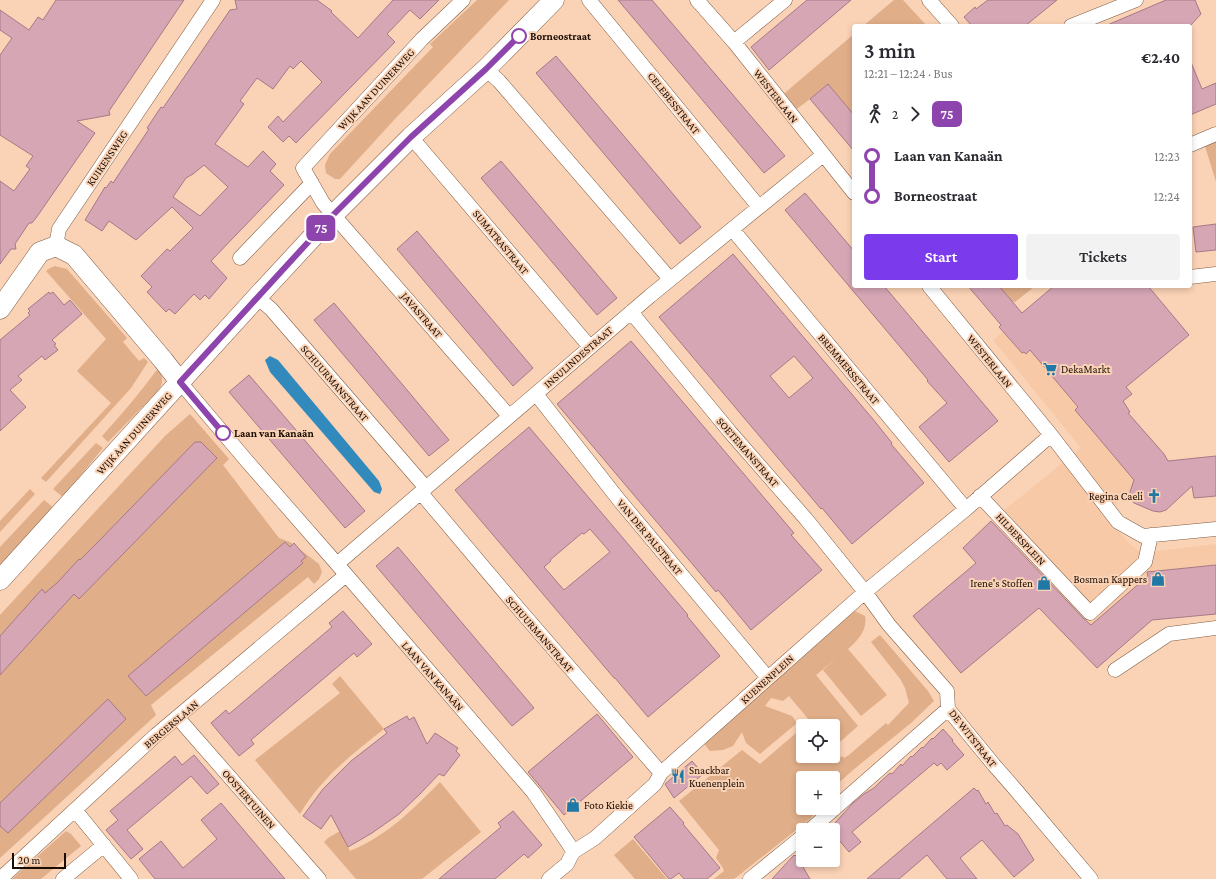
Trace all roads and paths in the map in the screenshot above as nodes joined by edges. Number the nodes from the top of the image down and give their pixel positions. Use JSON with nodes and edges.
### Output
{"nodes":[{"id":1,"x":213,"y":0,"type":"edge"},
{"id":2,"x":463,"y":0,"type":"edge"},
{"id":3,"x":554,"y":0,"type":"edge"},
{"id":4,"x":589,"y":0,"type":"edge"},
{"id":5,"x":697,"y":0,"type":"edge"},
{"id":6,"x":785,"y":0,"type":"edge"},
{"id":7,"x":929,"y":0,"type":"edge"},
{"id":8,"x":1136,"y":0,"type":"edge"},
{"id":9,"x":950,"y":24,"type":"edge"},
{"id":10,"x":1076,"y":24,"type":"edge"},
{"id":11,"x":734,"y":42,"type":"junction"},
{"id":12,"x":486,"y":69,"type":"junction"},
{"id":13,"x":1216,"y":134,"type":"edge"},
{"id":14,"x":411,"y":137,"type":"junction"},
{"id":15,"x":1192,"y":144,"type":"edge"},
{"id":16,"x":823,"y":155,"type":"junction"},
{"id":17,"x":312,"y":184,"type":"junction"},
{"id":18,"x":852,"y":191,"type":"edge"},
{"id":19,"x":759,"y":207,"type":"junction"},
{"id":20,"x":333,"y":215,"type":"junction"},
{"id":21,"x":732,"y":229,"type":"junction"},
{"id":22,"x":56,"y":246,"type":"junction"},
{"id":23,"x":240,"y":258,"type":"dead end"},
{"id":24,"x":1216,"y":274,"type":"edge"},
{"id":25,"x":1192,"y":277,"type":"edge"},
{"id":26,"x":670,"y":279,"type":"junction"},
{"id":27,"x":931,"y":288,"type":"edge"},
{"id":28,"x":256,"y":297,"type":"junction"},
{"id":29,"x":0,"y":309,"type":"edge"},
{"id":30,"x":631,"y":312,"type":"junction"},
{"id":31,"x":590,"y":347,"type":"junction"},
{"id":32,"x":180,"y":382,"type":"junction"},
{"id":33,"x":536,"y":394,"type":"junction"},
{"id":34,"x":509,"y":416,"type":"junction"},
{"id":35,"x":1051,"y":435,"type":"junction"},
{"id":36,"x":423,"y":490,"type":"junction"},
{"id":37,"x":980,"y":496,"type":"junction"},
{"id":38,"x":966,"y":509,"type":"junction"},
{"id":39,"x":1216,"y":529,"type":"edge"},
{"id":40,"x":1151,"y":535,"type":"junction"},
{"id":41,"x":337,"y":564,"type":"junction"},
{"id":42,"x":346,"y":575,"type":"junction"},
{"id":43,"x":0,"y":580,"type":"edge"},
{"id":44,"x":865,"y":592,"type":"junction"},
{"id":45,"x":1216,"y":628,"type":"edge"},
{"id":46,"x":1115,"y":670,"type":"dead end"},
{"id":47,"x":768,"y":678,"type":"junction"},
{"id":48,"x":948,"y":709,"type":"junction"},
{"id":49,"x":178,"y":718,"type":"junction"},
{"id":50,"x":661,"y":773,"type":"junction"},
{"id":51,"x":75,"y":810,"type":"junction"},
{"id":52,"x":818,"y":823,"type":"edge"},
{"id":53,"x":796,"y":842,"type":"edge"},
{"id":54,"x":104,"y":845,"type":"junction"},
{"id":55,"x":570,"y":858,"type":"junction"},
{"id":56,"x":0,"y":879,"type":"edge"},
{"id":57,"x":63,"y":879,"type":"edge"},
{"id":58,"x":131,"y":879,"type":"edge"},
{"id":59,"x":319,"y":879,"type":"edge"},
{"id":60,"x":550,"y":879,"type":"edge"},
{"id":61,"x":750,"y":879,"type":"edge"},
{"id":62,"x":1091,"y":879,"type":"edge"}],
"edges":[{"from":1,"to":22,"type":"street","name":"KUIKENSWEG"},
{"from":2,"to":17,"type":"street","name":"WIJK AAN DUINERWEG"},
{"from":3,"to":12,"type":"main road","name":"WIJK AAN DUINERWEG"},
{"from":4,"to":19,"type":"street","name":"CELEBESSTRAAT"},
{"from":5,"to":11,"type":"street","name":"WESTERLAAN"},
{"from":6,"to":11,"type":"street"},
{"from":7,"to":9,"type":"street"},
{"from":8,"to":10,"type":"street"},
{"from":11,"to":16,"type":"street","name":"WESTERLAAN"},
{"from":12,"to":14,"type":"main road","name":"WIJK AAN DUINERWEG"},
{"from":12,"to":26,"type":"street"},
{"from":13,"to":15,"type":"street"},
{"from":14,"to":20,"type":"main road","name":"WIJK AAN DUINERWEG"},
{"from":14,"to":31,"type":"street","name":"SUMATRASTRAAT"},
{"from":16,"to":18,"type":"street","name":"WESTERLAAN"},
{"from":16,"to":19,"type":"street","name":"INSULINDESTRAAT"},
{"from":17,"to":20,"type":"street","name":"WIJK AAN DUINERWEG"},
{"from":17,"to":23,"type":"street"},
{"from":19,"to":21,"type":"street","name":"INSULINDESTRAAT"},
{"from":20,"to":28,"type":"main road","name":"WIJK AAN DUINERWEG"},
{"from":20,"to":34,"type":"street","name":"JAVASTRAAT"},
{"from":21,"to":26,"type":"street","name":"INSULINDESTRAAT"},
{"from":21,"to":38,"type":"street","name":"BREMMERSSTRAAT"},
{"from":22,"to":29,"type":"main road"},
{"from":22,"to":32,"type":"main road","name":"LAAN VAN KANAÄN"},
{"from":24,"to":25,"type":"street"},
{"from":26,"to":30,"type":"street","name":"INSULINDESTRAAT"},
{"from":27,"to":35,"type":"street","name":"WESTERLAAN"},
{"from":28,"to":32,"type":"main road","name":"WIJK AAN DUINERWEG"},
{"from":28,"to":36,"type":"street","name":"SCHUURMANSTRAAT"},
{"from":30,"to":31,"type":"street","name":"INSULINDESTRAAT"},
{"from":30,"to":44,"type":"street","name":"SOETEMANSTRAAT"},
{"from":31,"to":33,"type":"street","name":"INSULINDESTRAAT"},
{"from":32,"to":41,"type":"street","name":"LAAN VAN KANAÄN"},
{"from":32,"to":43,"type":"main road","name":"WIJK AAN DUINERWEG"},
{"from":33,"to":34,"type":"street","name":"INSULINDESTRAAT"},
{"from":33,"to":47,"type":"street","name":"VAN DER PALSTRAAT"},
{"from":34,"to":36,"type":"street","name":"INSULINDESTRAAT"},
{"from":35,"to":37,"type":"street"},
{"from":35,"to":40,"type":"street"},
{"from":36,"to":41,"type":"street","name":"INSULINDESTRAAT"},
{"from":36,"to":50,"type":"street","name":"SCHUURMANSTRAAT"},
{"from":37,"to":38,"type":"street"},
{"from":37,"to":40,"type":"street","name":"HILBERSPLEIN"},
{"from":38,"to":44,"type":"street","name":"KUENENPLEIN"},
{"from":39,"to":40,"type":"street"},
{"from":41,"to":42,"type":"street","name":"LAAN VAN KANAÄN"},
{"from":42,"to":49,"type":"street","name":"BERGERSLAAN"},
{"from":42,"to":55,"type":"street","name":"LAAN VAN KANAÄN"},
{"from":44,"to":47,"type":"street","name":"KUENENPLEIN"},
{"from":44,"to":48,"type":"street","name":"DE WITSTRAAT"},
{"from":45,"to":46,"type":"street"},
{"from":47,"to":50,"type":"street","name":"KUENENPLEIN"},
{"from":48,"to":52,"type":"street"},
{"from":48,"to":62,"type":"street","name":"DE WITSTRAAT"},
{"from":49,"to":51,"type":"street","name":"BERGERSLAAN"},
{"from":49,"to":59,"type":"street","name":"OOSTERTUINEN"},
{"from":50,"to":55,"type":"street","name":"KUENENPLEIN"},
{"from":51,"to":54,"type":"street"},
{"from":51,"to":56,"type":"street","name":"BERGERSLAAN"},
{"from":53,"to":61,"type":"street"},
{"from":54,"to":57,"type":"street"},
{"from":54,"to":58,"type":"street"},
{"from":55,"to":60,"type":"street","name":"KUENENPLEIN"}]}
